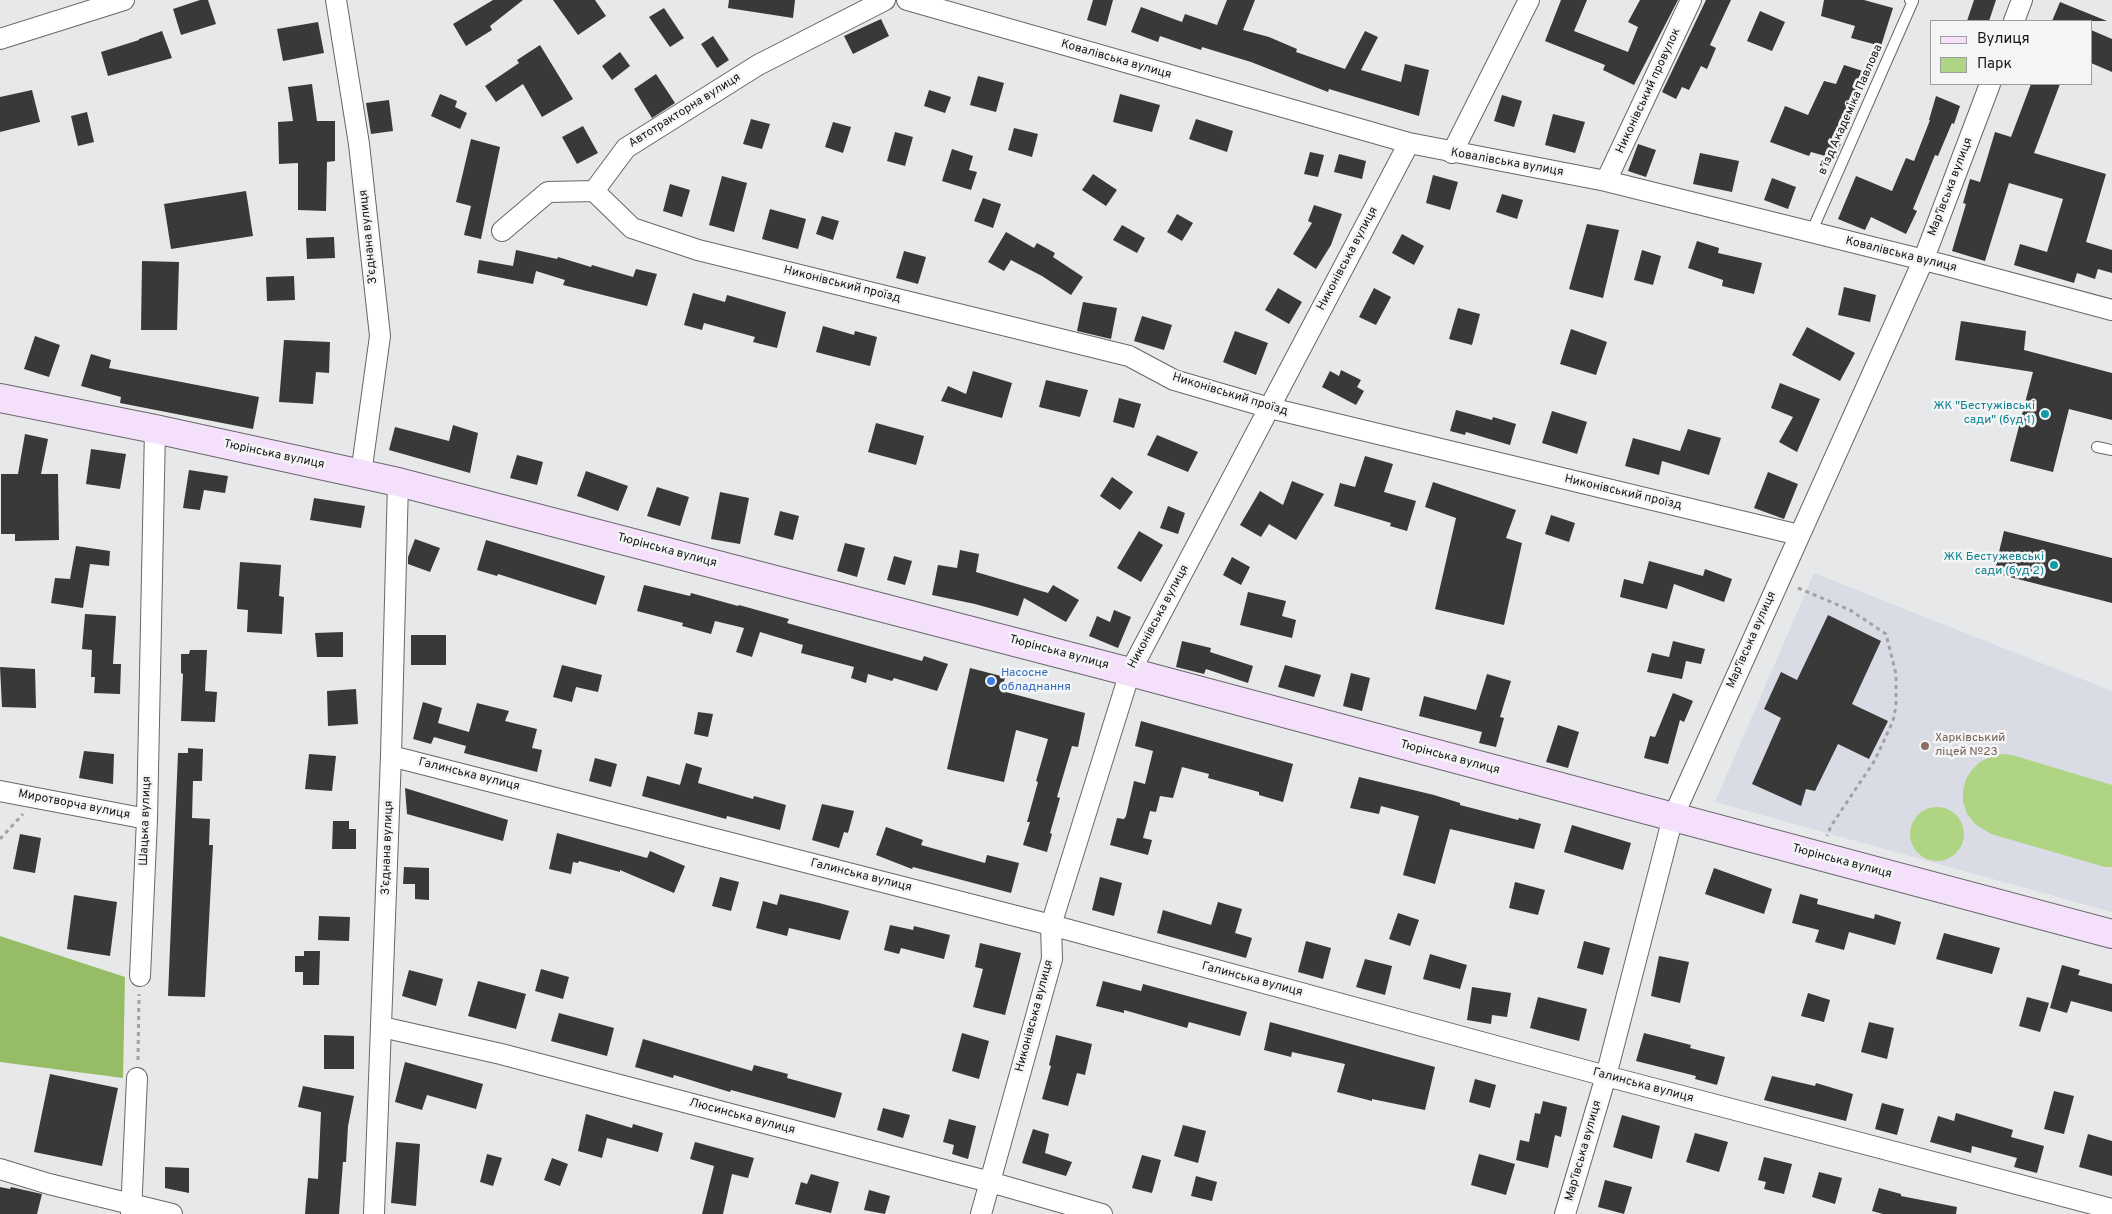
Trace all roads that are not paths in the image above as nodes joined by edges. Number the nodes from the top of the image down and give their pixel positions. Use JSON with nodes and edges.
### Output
{"nodes":[{"id":1,"x":124,"y":0,"type":"edge"},
{"id":2,"x":336,"y":0,"type":"edge"},
{"id":3,"x":885,"y":0,"type":"edge"},
{"id":4,"x":907,"y":0,"type":"edge"},
{"id":5,"x":1529,"y":0,"type":"edge"},
{"id":6,"x":1691,"y":0,"type":"edge"},
{"id":7,"x":1910,"y":0,"type":"edge"},
{"id":8,"x":2022,"y":0,"type":"edge"},
{"id":9,"x":2014,"y":20,"type":"edge"},
{"id":10,"x":0,"y":39,"type":"edge"},
{"id":11,"x":1990,"y":85,"type":"edge"},
{"id":12,"x":1409,"y":143,"type":"junction"},
{"id":13,"x":1452,"y":153,"type":"junction"},
{"id":14,"x":1606,"y":181,"type":"junction"},
{"id":15,"x":594,"y":191,"type":"junction"},
{"id":16,"x":502,"y":230,"type":"dead end"},
{"id":17,"x":1811,"y":233,"type":"junction"},
{"id":18,"x":1923,"y":261,"type":"junction"},
{"id":19,"x":2112,"y":310,"type":"edge"},
{"id":20,"x":0,"y":398,"type":"edge"},
{"id":21,"x":1270,"y":408,"type":"junction"},
{"id":22,"x":155,"y":428,"type":"junction"},
{"id":23,"x":2097,"y":446,"type":"dead end"},
{"id":24,"x":2112,"y":450,"type":"edge"},
{"id":25,"x":361,"y":474,"type":"junction"},
{"id":26,"x":398,"y":482,"type":"junction"},
{"id":27,"x":1799,"y":535,"type":"junction"},
{"id":28,"x":1130,"y":672,"type":"junction"},
{"id":29,"x":392,"y":756,"type":"junction"},
{"id":30,"x":0,"y":791,"type":"edge"},
{"id":31,"x":1673,"y":817,"type":"junction"},
{"id":32,"x":147,"y":819,"type":"junction"},
{"id":33,"x":1051,"y":925,"type":"junction"},
{"id":34,"x":2112,"y":934,"type":"edge"},
{"id":35,"x":140,"y":976,"type":"road end"},
{"id":36,"x":382,"y":1027,"type":"junction"},
{"id":37,"x":1606,"y":1076,"type":"junction"},
{"id":38,"x":137,"y":1078,"type":"road end"},
{"id":39,"x":0,"y":1169,"type":"edge"},
{"id":40,"x":990,"y":1182,"type":"junction"},
{"id":41,"x":131,"y":1209,"type":"edge"},
{"id":42,"x":2112,"y":1209,"type":"edge"},
{"id":43,"x":172,"y":1214,"type":"edge"},
{"id":44,"x":374,"y":1214,"type":"edge"},
{"id":45,"x":981,"y":1214,"type":"edge"},
{"id":46,"x":1102,"y":1214,"type":"edge"},
{"id":47,"x":1565,"y":1214,"type":"edge"}],
"edges":[{"from":1,"to":10,"type":"street"},
{"from":2,"to":25,"type":"street","name":"З’єднана вулиця"},
{"from":3,"to":15,"type":"street","name":"Автотракторна вулиця"},
{"from":4,"to":12,"type":"street","name":"Ковалівська вулиця"},
{"from":5,"to":13,"type":"street"},
{"from":6,"to":14,"type":"street","name":"Никонівський провулок"},
{"from":7,"to":17,"type":"lane","name":"в’їзд Академіка Павлова"},
{"from":8,"to":9,"type":"street"},
{"from":11,"to":18,"type":"street","name":"Мар'ївська вулиця"},
{"from":12,"to":13,"type":"street","name":"Ковалівська вулиця"},
{"from":12,"to":21,"type":"street","name":"Никонівська вулиця"},
{"from":13,"to":14,"type":"street","name":"Ковалівська вулиця"},
{"from":14,"to":17,"type":"street","name":"Ковалівська вулиця"},
{"from":15,"to":16,"type":"street"},
{"from":15,"to":21,"type":"street","name":"Никонівський проїзд"},
{"from":17,"to":18,"type":"street","name":"Ковалівська вулиця"},
{"from":18,"to":19,"type":"street","name":"Ковалівська вулиця"},
{"from":18,"to":27,"type":"street","name":"Мар'ївська вулиця"},
{"from":20,"to":22,"type":"main road","name":"Тюрінська вулиця"},
{"from":21,"to":27,"type":"street","name":"Никонівський проїзд"},
{"from":21,"to":28,"type":"street","name":"Никонівська вулиця"},
{"from":22,"to":25,"type":"main road","name":"Тюрінська вулиця"},
{"from":22,"to":32,"type":"street","name":"Шацька вулиця"},
{"from":23,"to":24,"type":"lane"},
{"from":25,"to":26,"type":"main road","name":"Тюрінська вулиця"},
{"from":26,"to":28,"type":"main road","name":"Тюрінська вулиця"},
{"from":26,"to":29,"type":"street","name":"З’єднана вулиця"},
{"from":27,"to":31,"type":"street","name":"Мар'ївська вулиця"},
{"from":28,"to":31,"type":"main road","name":"Тюрінська вулиця"},
{"from":28,"to":33,"type":"street","name":"Никонівська вулиця"},
{"from":29,"to":33,"type":"street","name":"Галинська вулиця"},
{"from":29,"to":36,"type":"street","name":"З’єднана вулиця"},
{"from":30,"to":32,"type":"street","name":"Миротворча вулиця"},
{"from":31,"to":34,"type":"main road","name":"Тюрінська вулиця"},
{"from":31,"to":37,"type":"street","name":"Мар'ївська вулиця"},
{"from":32,"to":35,"type":"street","name":"Шацька вулиця"},
{"from":33,"to":37,"type":"street","name":"Галинська вулиця"},
{"from":33,"to":40,"type":"street","name":"Никонівська вулиця"},
{"from":36,"to":40,"type":"street","name":"Люсинська вулиця"},
{"from":36,"to":44,"type":"street","name":"З’єднана вулиця"},
{"from":37,"to":42,"type":"street","name":"Галинська вулиця"},
{"from":37,"to":47,"type":"street","name":"Мар'ївська вулиця"},
{"from":38,"to":41,"type":"street"},
{"from":39,"to":41,"type":"street"},
{"from":40,"to":45,"type":"street","name":"Никонівська вулиця"},
{"from":40,"to":46,"type":"street","name":"Люсинська вулиця"},
{"from":41,"to":43,"type":"street"}]}
